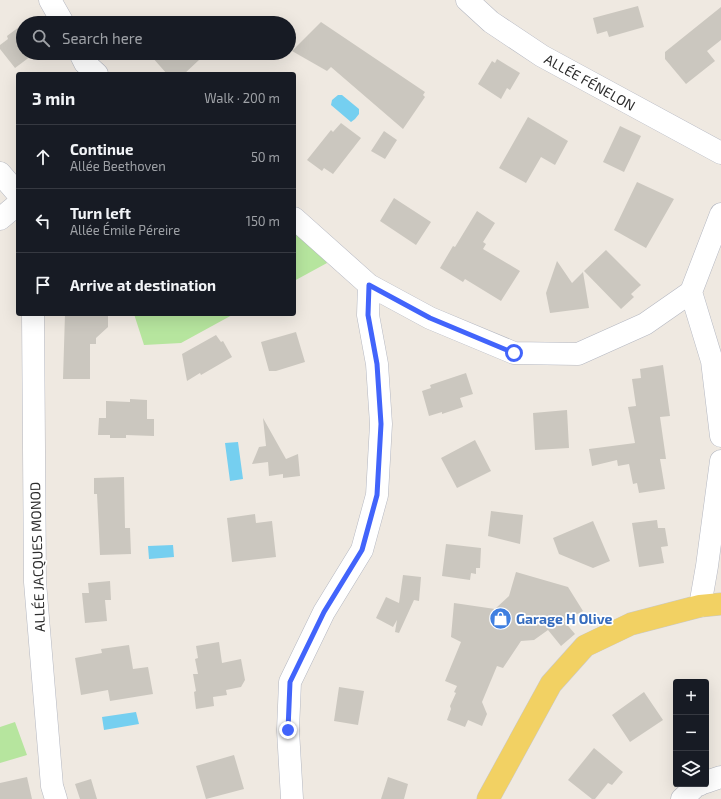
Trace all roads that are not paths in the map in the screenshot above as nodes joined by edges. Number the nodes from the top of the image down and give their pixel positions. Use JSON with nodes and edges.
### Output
{"nodes":[{"id":1,"x":50,"y":0,"type":"edge"},
{"id":2,"x":467,"y":0,"type":"edge"},
{"id":3,"x":59,"y":16,"type":"edge"},
{"id":4,"x":84,"y":60,"type":"edge"},
{"id":5,"x":95,"y":72,"type":"edge"},
{"id":6,"x":721,"y":153,"type":"edge"},
{"id":7,"x":0,"y":173,"type":"edge"},
{"id":8,"x":16,"y":192,"type":"edge"},
{"id":9,"x":16,"y":206,"type":"edge"},
{"id":10,"x":721,"y":214,"type":"edge"},
{"id":11,"x":0,"y":219,"type":"edge"},
{"id":12,"x":296,"y":220,"type":"edge"},
{"id":13,"x":369,"y":285,"type":"junction"},
{"id":14,"x":691,"y":292,"type":"junction"},
{"id":15,"x":33,"y":316,"type":"edge"},
{"id":16,"x":721,"y":436,"type":"edge"},
{"id":17,"x":721,"y":461,"type":"edge"},
{"id":18,"x":710,"y":605,"type":"edge"},
{"id":19,"x":721,"y":777,"type":"edge"},
{"id":20,"x":709,"y":781,"type":"edge"},
{"id":21,"x":695,"y":787,"type":"edge"},
{"id":22,"x":56,"y":799,"type":"edge"},
{"id":23,"x":292,"y":799,"type":"edge"},
{"id":24,"x":488,"y":799,"type":"edge"},
{"id":25,"x":682,"y":799,"type":"edge"}],
"edges":[{"from":1,"to":3,"type":"street"},
{"from":2,"to":6,"type":"street","name":"ALLÉE FÉNELON"},
{"from":4,"to":5,"type":"street"},
{"from":7,"to":8,"type":"street"},
{"from":9,"to":11,"type":"street"},
{"from":10,"to":14,"type":"street"},
{"from":12,"to":13,"type":"street"},
{"from":13,"to":14,"type":"street"},
{"from":13,"to":23,"type":"street"},
{"from":14,"to":16,"type":"street"},
{"from":15,"to":22,"type":"street","name":"ALLÉE JACQUES MONOD"},
{"from":17,"to":18,"type":"street"},
{"from":18,"to":24,"type":"main road"},
{"from":19,"to":20,"type":"street"},
{"from":21,"to":25,"type":"street"}]}
